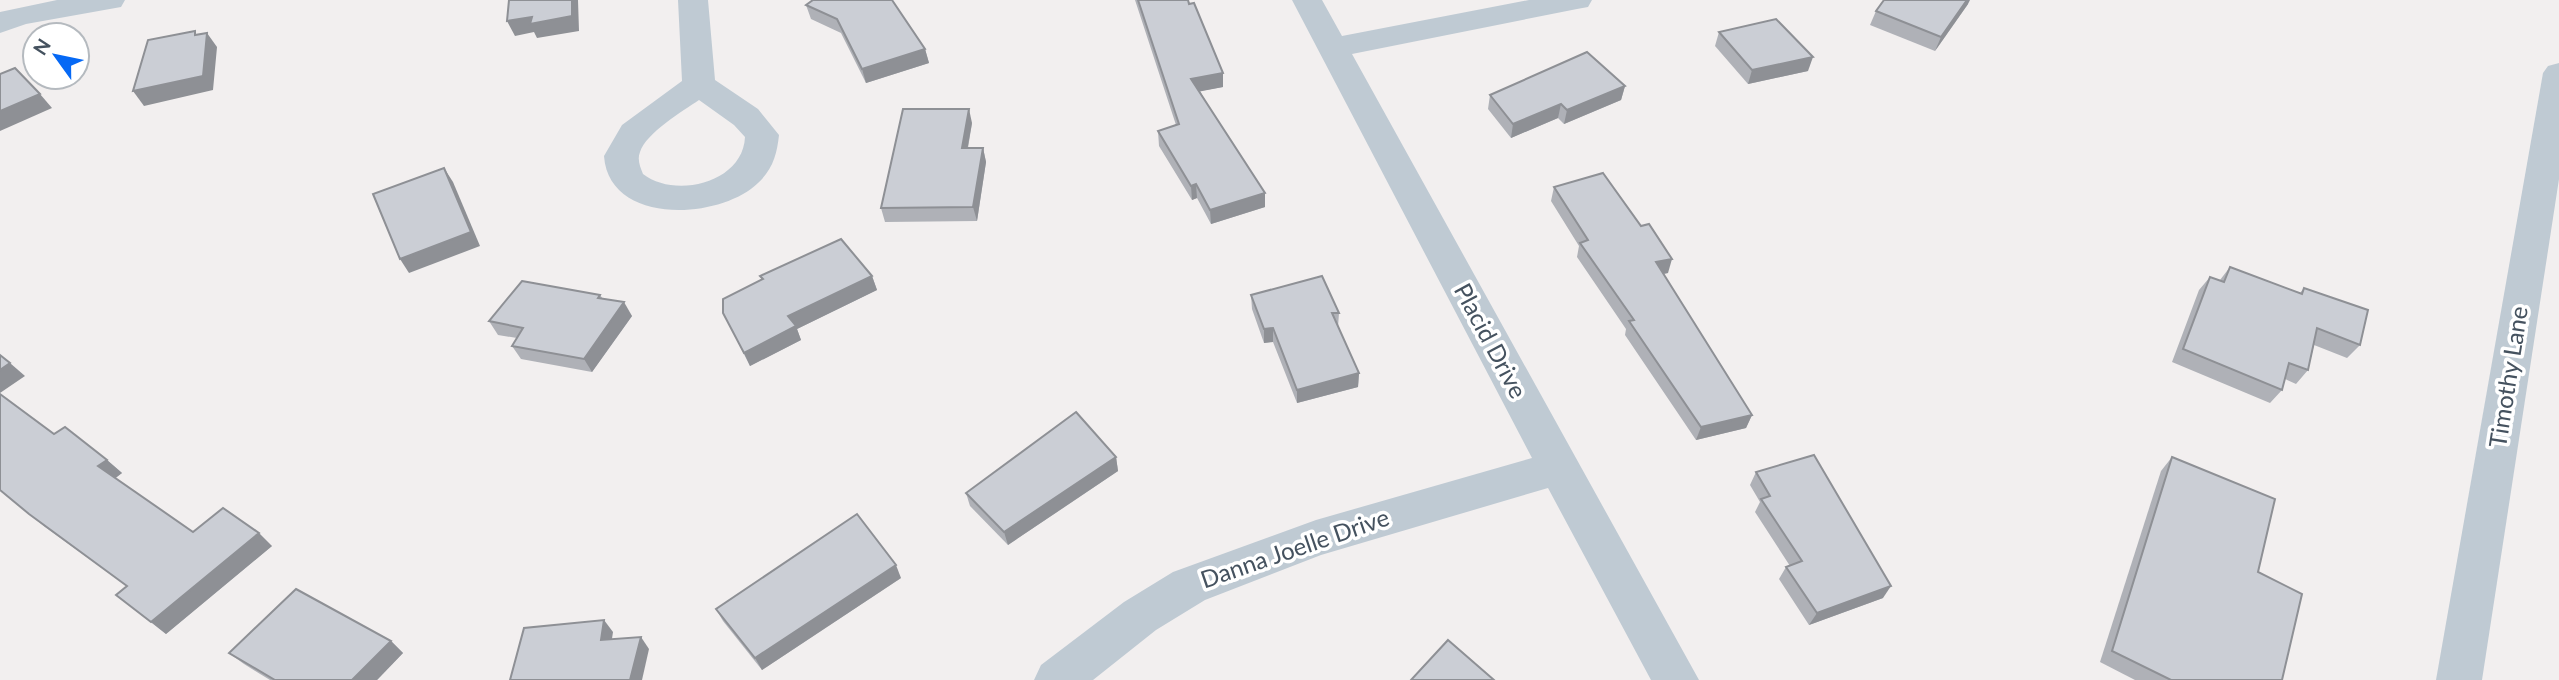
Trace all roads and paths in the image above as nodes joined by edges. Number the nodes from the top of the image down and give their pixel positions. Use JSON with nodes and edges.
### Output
{"nodes":[{"id":1,"x":110,"y":0,"type":"edge"},
{"id":2,"x":693,"y":0,"type":"edge"},
{"id":3,"x":1307,"y":0,"type":"edge"},
{"id":4,"x":1577,"y":0,"type":"edge"},
{"id":5,"x":0,"y":23,"type":"edge"},
{"id":6,"x":1334,"y":48,"type":"junction"},
{"id":7,"x":2559,"y":73,"type":"edge"},
{"id":8,"x":699,"y":85,"type":"dead end"},
{"id":9,"x":1558,"y":468,"type":"junction"},
{"id":10,"x":1057,"y":680,"type":"edge"},
{"id":11,"x":1676,"y":680,"type":"edge"},
{"id":12,"x":2459,"y":680,"type":"edge"}],
"edges":[{"from":1,"to":5,"type":"street"},
{"from":2,"to":8,"type":"street"},
{"from":3,"to":6,"type":"street","name":"Placid Drive"},
{"from":4,"to":6,"type":"street"},
{"from":6,"to":9,"type":"street","name":"Placid Drive"},
{"from":7,"to":12,"type":"street","name":"Timothy Lane"},
{"from":9,"to":10,"type":"street","name":"Danna Joelle Drive"},
{"from":9,"to":11,"type":"street","name":"Placid Drive"}]}
